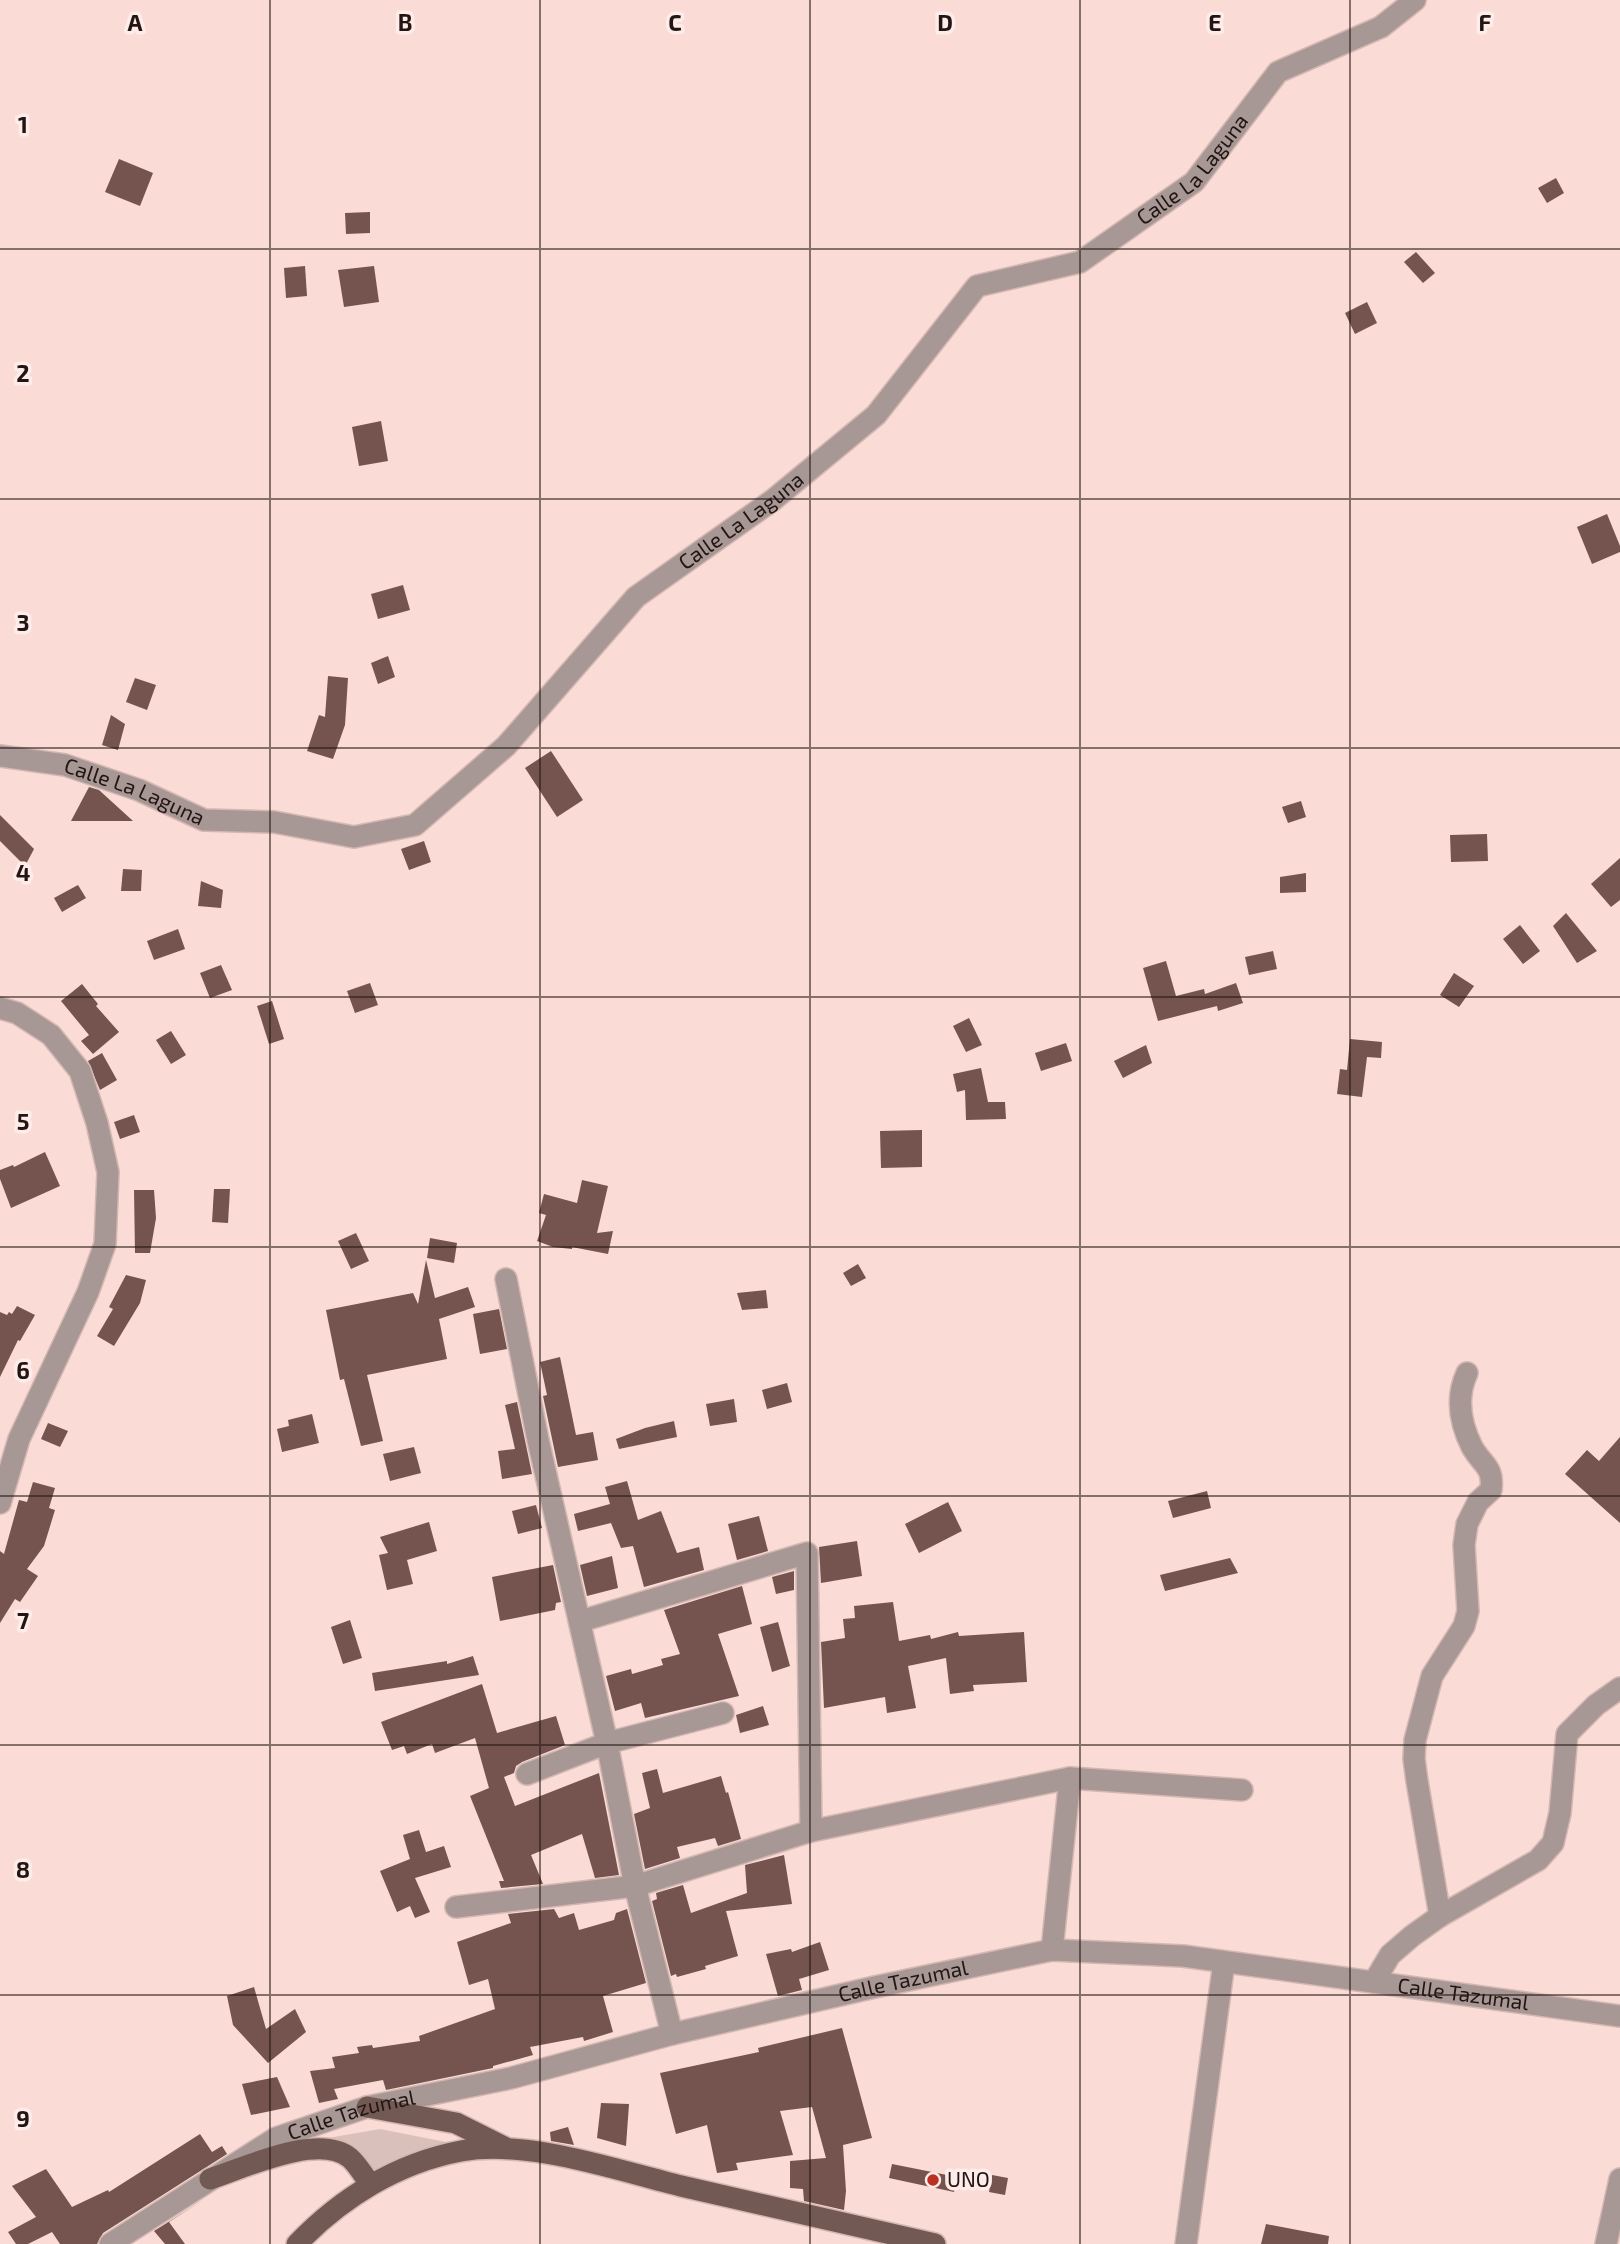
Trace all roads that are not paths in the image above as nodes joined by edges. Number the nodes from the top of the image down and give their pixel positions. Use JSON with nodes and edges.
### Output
{"nodes":[{"id":1,"x":1415,"y":0,"type":"edge"},
{"id":2,"x":0,"y":756,"type":"edge"},
{"id":3,"x":0,"y":1008,"type":"edge"},
{"id":4,"x":506,"y":1279,"type":"dead end"},
{"id":5,"x":1467,"y":1373,"type":"dead end"},
{"id":6,"x":0,"y":1503,"type":"edge"},
{"id":7,"x":581,"y":1620,"type":"junction"},
{"id":8,"x":1620,"y":1688,"type":"edge"},
{"id":9,"x":723,"y":1713,"type":"dead end"},
{"id":10,"x":607,"y":1743,"type":"junction"},
{"id":11,"x":527,"y":1773,"type":"dead end"},
{"id":12,"x":1070,"y":1778,"type":"junction"},
{"id":13,"x":1242,"y":1790,"type":"dead end"},
{"id":14,"x":811,"y":1831,"type":"junction"},
{"id":15,"x":635,"y":1886,"type":"junction"},
{"id":16,"x":456,"y":1907,"type":"dead end"},
{"id":17,"x":1440,"y":1916,"type":"junction"},
{"id":18,"x":1052,"y":1951,"type":"junction"},
{"id":19,"x":1224,"y":1962,"type":"junction"},
{"id":20,"x":1374,"y":1982,"type":"junction"},
{"id":21,"x":1620,"y":2016,"type":"edge"},
{"id":22,"x":672,"y":2034,"type":"junction"},
{"id":23,"x":367,"y":2107,"type":"junction"},
{"id":24,"x":509,"y":2149,"type":"junction"},
{"id":25,"x":210,"y":2179,"type":"junction"},
{"id":26,"x":1620,"y":2179,"type":"edge"},
{"id":27,"x":370,"y":2184,"type":"junction"},
{"id":28,"x":110,"y":2244,"type":"edge"},
{"id":29,"x":297,"y":2244,"type":"edge"},
{"id":30,"x":935,"y":2244,"type":"edge"},
{"id":31,"x":1186,"y":2244,"type":"edge"},
{"id":32,"x":1606,"y":2244,"type":"edge"}],
"edges":[{"from":1,"to":2,"type":"street","name":"Calle La Laguna"},
{"from":3,"to":6,"type":"street"},
{"from":4,"to":7,"type":"street"},
{"from":5,"to":17,"type":"street"},
{"from":7,"to":10,"type":"street"},
{"from":7,"to":14,"type":"street"},
{"from":8,"to":17,"type":"street"},
{"from":9,"to":10,"type":"street"},
{"from":10,"to":11,"type":"street"},
{"from":10,"to":15,"type":"street"},
{"from":12,"to":13,"type":"street"},
{"from":12,"to":14,"type":"street"},
{"from":12,"to":18,"type":"street"},
{"from":14,"to":15,"type":"street"},
{"from":15,"to":16,"type":"street"},
{"from":15,"to":22,"type":"street"},
{"from":17,"to":20,"type":"street"},
{"from":18,"to":19,"type":"street","name":"Calle Tazumal"},
{"from":18,"to":22,"type":"street","name":"Calle Tazumal"},
{"from":19,"to":20,"type":"street","name":"Calle Tazumal"},
{"from":19,"to":31,"type":"street"},
{"from":20,"to":21,"type":"street","name":"Calle Tazumal"},
{"from":22,"to":23,"type":"street","name":"Calle Tazumal"},
{"from":23,"to":24,"type":"main road"},
{"from":23,"to":25,"type":"street","name":"Calle Tazumal"},
{"from":24,"to":27,"type":"main road"},
{"from":24,"to":30,"type":"main road"},
{"from":25,"to":27,"type":"main road"},
{"from":25,"to":28,"type":"street","name":"Calle Tazumal"},
{"from":26,"to":32,"type":"street"},
{"from":27,"to":29,"type":"main road"}]}
